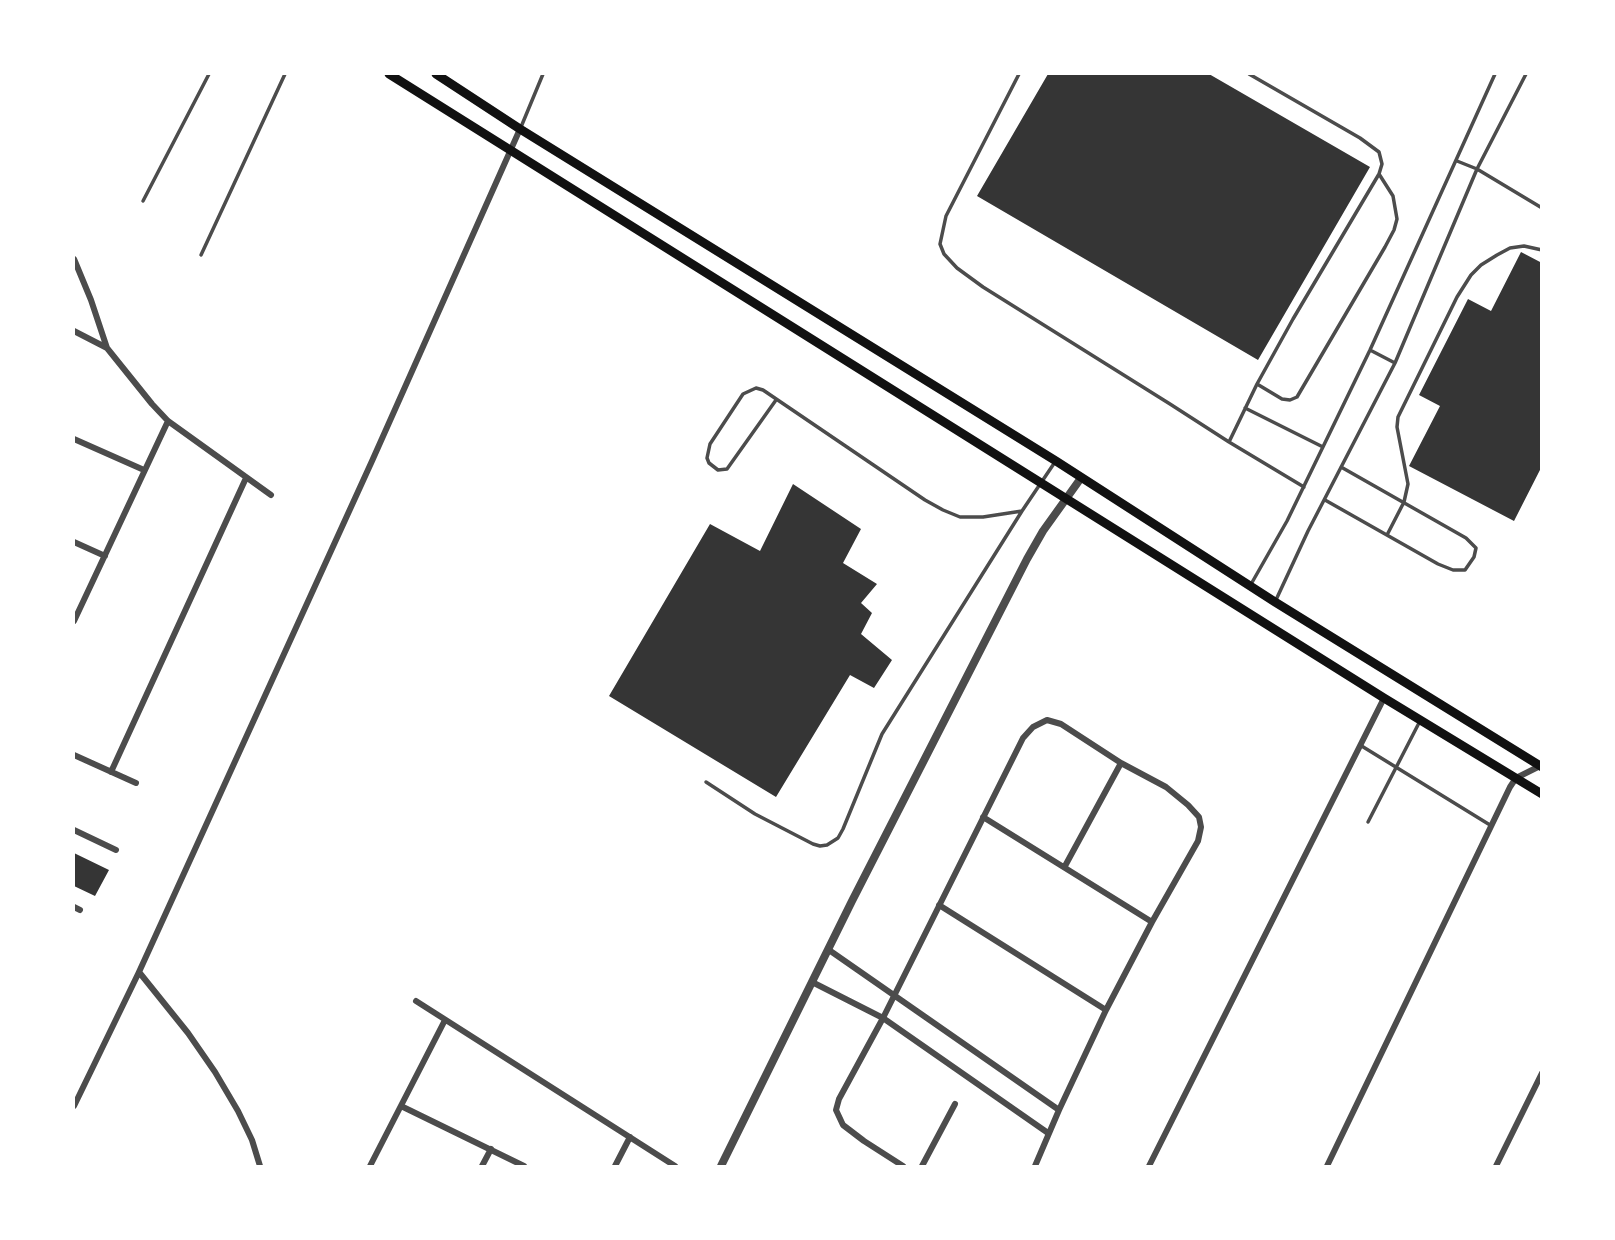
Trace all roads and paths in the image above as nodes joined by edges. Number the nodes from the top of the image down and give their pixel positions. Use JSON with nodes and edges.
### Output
{"nodes":[{"id":1,"x":209,"y":74,"type":"edge"},
{"id":2,"x":285,"y":74,"type":"edge"},
{"id":3,"x":389,"y":74,"type":"edge"},
{"id":4,"x":436,"y":74,"type":"edge"},
{"id":5,"x":543,"y":74,"type":"edge"},
{"id":6,"x":1019,"y":74,"type":"edge"},
{"id":7,"x":1249,"y":74,"type":"edge"},
{"id":8,"x":1495,"y":74,"type":"edge"},
{"id":9,"x":1527,"y":74,"type":"edge"},
{"id":10,"x":520,"y":129,"type":"junction"},
{"id":11,"x":512,"y":150,"type":"junction"},
{"id":12,"x":1457,"y":161,"type":"junction"},
{"id":13,"x":1476,"y":169,"type":"junction"},
{"id":14,"x":1379,"y":174,"type":"junction"},
{"id":15,"x":143,"y":201,"type":"dead end"},
{"id":16,"x":1542,"y":208,"type":"edge"},
{"id":17,"x":1542,"y":250,"type":"edge"},
{"id":18,"x":201,"y":255,"type":"dead end"},
{"id":19,"x":74,"y":259,"type":"edge"},
{"id":20,"x":74,"y":331,"type":"edge"},
{"id":21,"x":107,"y":348,"type":"junction"},
{"id":22,"x":1370,"y":350,"type":"junction"},
{"id":23,"x":1395,"y":363,"type":"junction"},
{"id":24,"x":1257,"y":384,"type":"junction"},
{"id":25,"x":776,"y":400,"type":"junction"},
{"id":26,"x":1245,"y":408,"type":"junction"},
{"id":27,"x":168,"y":421,"type":"junction"},
{"id":28,"x":74,"y":439,"type":"edge"},
{"id":29,"x":1229,"y":442,"type":"junction"},
{"id":30,"x":1323,"y":447,"type":"junction"},
{"id":31,"x":1056,"y":461,"type":"junction"},
{"id":32,"x":1341,"y":467,"type":"junction"},
{"id":33,"x":144,"y":470,"type":"junction"},
{"id":34,"x":246,"y":478,"type":"junction"},
{"id":35,"x":1081,"y":478,"type":"junction"},
{"id":36,"x":1042,"y":482,"type":"junction"},
{"id":37,"x":1304,"y":487,"type":"junction"},
{"id":38,"x":271,"y":495,"type":"dead end"},
{"id":39,"x":1065,"y":498,"type":"junction"},
{"id":40,"x":1325,"y":499,"type":"junction"},
{"id":41,"x":1404,"y":502,"type":"junction"},
{"id":42,"x":1022,"y":511,"type":"junction"},
{"id":43,"x":1387,"y":535,"type":"junction"},
{"id":44,"x":74,"y":542,"type":"edge"},
{"id":45,"x":105,"y":556,"type":"junction"},
{"id":46,"x":1251,"y":586,"type":"junction"},
{"id":47,"x":1275,"y":602,"type":"junction"},
{"id":48,"x":74,"y":621,"type":"edge"},
{"id":49,"x":1384,"y":698,"type":"junction"},
{"id":50,"x":1421,"y":720,"type":"junction"},
{"id":51,"x":1360,"y":745,"type":"junction"},
{"id":52,"x":74,"y":755,"type":"edge"},
{"id":53,"x":1121,"y":763,"type":"junction"},
{"id":54,"x":1396,"y":767,"type":"junction"},
{"id":55,"x":1541,"y":767,"type":"edge"},
{"id":56,"x":111,"y":772,"type":"junction"},
{"id":57,"x":1516,"y":778,"type":"junction"},
{"id":58,"x":706,"y":782,"type":"dead end"},
{"id":59,"x":136,"y":783,"type":"dead end"},
{"id":60,"x":1542,"y":794,"type":"edge"},
{"id":61,"x":983,"y":817,"type":"junction"},
{"id":62,"x":1368,"y":822,"type":"dead end"},
{"id":63,"x":1491,"y":827,"type":"junction"},
{"id":64,"x":74,"y":830,"type":"edge"},
{"id":65,"x":116,"y":850,"type":"dead end"},
{"id":66,"x":1065,"y":866,"type":"junction"},
{"id":67,"x":939,"y":905,"type":"junction"},
{"id":68,"x":1152,"y":922,"type":"junction"},
{"id":69,"x":829,"y":950,"type":"junction"},
{"id":70,"x":139,"y":972,"type":"junction"},
{"id":71,"x":812,"y":982,"type":"junction"},
{"id":72,"x":895,"y":995,"type":"junction"},
{"id":73,"x":416,"y":1001,"type":"dead end"},
{"id":74,"x":1106,"y":1010,"type":"junction"},
{"id":75,"x":883,"y":1018,"type":"junction"},
{"id":76,"x":445,"y":1020,"type":"junction"},
{"id":77,"x":1542,"y":1073,"type":"edge"},
{"id":78,"x":955,"y":1104,"type":"dead end"},
{"id":79,"x":401,"y":1105,"type":"junction"},
{"id":80,"x":74,"y":1106,"type":"edge"},
{"id":81,"x":1059,"y":1110,"type":"junction"},
{"id":82,"x":1048,"y":1133,"type":"junction"},
{"id":83,"x":630,"y":1137,"type":"junction"},
{"id":84,"x":491,"y":1149,"type":"junction"},
{"id":85,"x":260,"y":1167,"type":"edge"},
{"id":86,"x":370,"y":1167,"type":"edge"},
{"id":87,"x":482,"y":1167,"type":"edge"},
{"id":88,"x":524,"y":1167,"type":"edge"},
{"id":89,"x":615,"y":1167,"type":"edge"},
{"id":90,"x":675,"y":1167,"type":"edge"},
{"id":91,"x":721,"y":1167,"type":"edge"},
{"id":92,"x":903,"y":1167,"type":"edge"},
{"id":93,"x":922,"y":1167,"type":"edge"},
{"id":94,"x":1035,"y":1167,"type":"edge"},
{"id":95,"x":1149,"y":1167,"type":"edge"},
{"id":96,"x":1327,"y":1167,"type":"edge"},
{"id":97,"x":1496,"y":1167,"type":"edge"}],
"edges":[{"from":1,"to":15,"type":"lane"},
{"from":2,"to":18,"type":"lane"},
{"from":3,"to":11,"type":"main road"},
{"from":4,"to":10,"type":"main road"},
{"from":5,"to":10,"type":"lane"},
{"from":6,"to":29,"type":"lane"},
{"from":7,"to":14,"type":"lane"},
{"from":8,"to":12,"type":"lane"},
{"from":9,"to":13,"type":"lane"},
{"from":10,"to":11,"type":"street"},
{"from":10,"to":31,"type":"main road"},
{"from":11,"to":36,"type":"main road"},
{"from":11,"to":70,"type":"street"},
{"from":12,"to":13,"type":"lane"},
{"from":12,"to":22,"type":"lane"},
{"from":13,"to":16,"type":"lane"},
{"from":13,"to":23,"type":"lane"},
{"from":14,"to":24,"type":"lane"},
{"from":14,"to":24,"type":"lane"},
{"from":17,"to":41,"type":"lane"},
{"from":19,"to":21,"type":"street"},
{"from":20,"to":21,"type":"street"},
{"from":21,"to":27,"type":"street"},
{"from":22,"to":23,"type":"lane"},
{"from":22,"to":30,"type":"lane"},
{"from":23,"to":32,"type":"lane"},
{"from":24,"to":26,"type":"lane"},
{"from":25,"to":25,"type":"lane"},
{"from":25,"to":42,"type":"lane"},
{"from":26,"to":29,"type":"lane"},
{"from":26,"to":30,"type":"lane"},
{"from":27,"to":33,"type":"street"},
{"from":27,"to":34,"type":"street"},
{"from":28,"to":33,"type":"street"},
{"from":29,"to":37,"type":"lane"},
{"from":30,"to":37,"type":"lane"},
{"from":31,"to":35,"type":"main road"},
{"from":31,"to":36,"type":"lane"},
{"from":32,"to":40,"type":"lane"},
{"from":32,"to":41,"type":"lane"},
{"from":33,"to":45,"type":"street"},
{"from":34,"to":38,"type":"street"},
{"from":34,"to":56,"type":"street"},
{"from":35,"to":39,"type":"street"},
{"from":35,"to":46,"type":"main road"},
{"from":36,"to":39,"type":"main road"},
{"from":36,"to":42,"type":"lane"},
{"from":37,"to":46,"type":"lane"},
{"from":39,"to":49,"type":"main road"},
{"from":39,"to":69,"type":"street"},
{"from":40,"to":43,"type":"lane"},
{"from":40,"to":47,"type":"lane"},
{"from":41,"to":43,"type":"lane"},
{"from":41,"to":43,"type":"lane"},
{"from":42,"to":58,"type":"lane"},
{"from":44,"to":45,"type":"street"},
{"from":45,"to":48,"type":"street"},
{"from":46,"to":47,"type":"main road"},
{"from":47,"to":55,"type":"main road"},
{"from":49,"to":50,"type":"main road"},
{"from":49,"to":51,"type":"street"},
{"from":50,"to":54,"type":"lane"},
{"from":50,"to":57,"type":"main road"},
{"from":51,"to":54,"type":"lane"},
{"from":51,"to":95,"type":"street"},
{"from":52,"to":56,"type":"street"},
{"from":53,"to":61,"type":"street"},
{"from":53,"to":66,"type":"street"},
{"from":53,"to":68,"type":"street"},
{"from":54,"to":62,"type":"lane"},
{"from":54,"to":63,"type":"lane"},
{"from":55,"to":57,"type":"street"},
{"from":56,"to":59,"type":"street"},
{"from":57,"to":60,"type":"main road"},
{"from":57,"to":63,"type":"street"},
{"from":61,"to":66,"type":"street"},
{"from":61,"to":67,"type":"street"},
{"from":63,"to":96,"type":"street"},
{"from":64,"to":65,"type":"street"},
{"from":66,"to":68,"type":"street"},
{"from":67,"to":72,"type":"street"},
{"from":67,"to":74,"type":"street"},
{"from":68,"to":74,"type":"street"},
{"from":69,"to":71,"type":"street"},
{"from":69,"to":72,"type":"street"},
{"from":70,"to":80,"type":"street"},
{"from":70,"to":85,"type":"street"},
{"from":71,"to":75,"type":"street"},
{"from":71,"to":91,"type":"street"},
{"from":72,"to":75,"type":"street"},
{"from":72,"to":81,"type":"street"},
{"from":73,"to":76,"type":"street"},
{"from":74,"to":81,"type":"street"},
{"from":75,"to":82,"type":"street"},
{"from":75,"to":92,"type":"street"},
{"from":76,"to":79,"type":"street"},
{"from":76,"to":83,"type":"street"},
{"from":77,"to":97,"type":"street"},
{"from":78,"to":93,"type":"street"},
{"from":79,"to":84,"type":"street"},
{"from":79,"to":86,"type":"street"},
{"from":81,"to":82,"type":"street"},
{"from":82,"to":94,"type":"street"},
{"from":83,"to":89,"type":"street"},
{"from":83,"to":90,"type":"street"},
{"from":84,"to":87,"type":"street"},
{"from":84,"to":88,"type":"street"}]}
